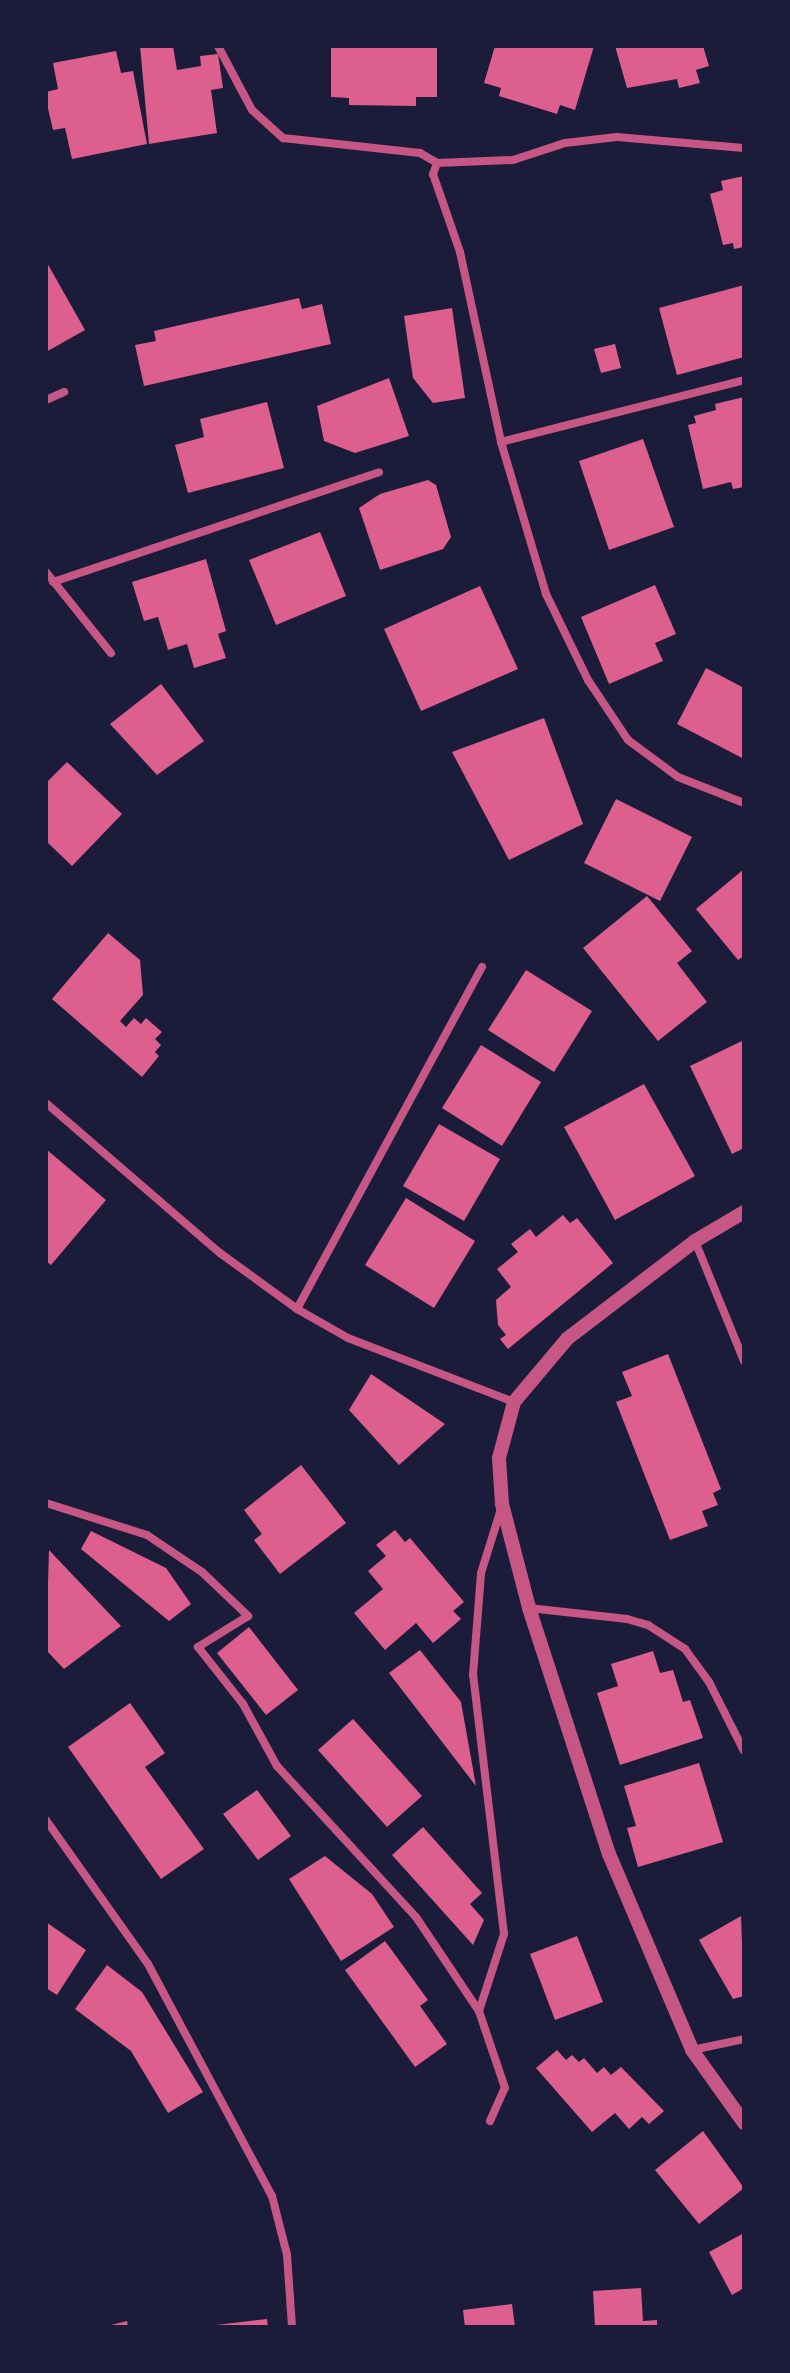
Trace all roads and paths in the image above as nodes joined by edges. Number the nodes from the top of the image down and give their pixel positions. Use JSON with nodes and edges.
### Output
{"nodes":[{"id":1,"x":218,"y":46,"type":"edge"},
{"id":2,"x":744,"y":148,"type":"edge"},
{"id":3,"x":437,"y":163,"type":"junction"},
{"id":4,"x":744,"y":380,"type":"edge"},
{"id":5,"x":64,"y":392,"type":"dead end"},
{"id":6,"x":46,"y":400,"type":"edge"},
{"id":7,"x":501,"y":442,"type":"junction"},
{"id":8,"x":379,"y":472,"type":"dead end"},
{"id":9,"x":46,"y":572,"type":"edge"},
{"id":10,"x":53,"y":582,"type":"junction"},
{"id":11,"x":111,"y":653,"type":"dead end"},
{"id":12,"x":744,"y":803,"type":"edge"},
{"id":13,"x":482,"y":967,"type":"dead end"},
{"id":14,"x":46,"y":1103,"type":"edge"},
{"id":15,"x":744,"y":1212,"type":"edge"},
{"id":16,"x":695,"y":1241,"type":"junction"},
{"id":17,"x":297,"y":1309,"type":"junction"},
{"id":18,"x":744,"y":1361,"type":"edge"},
{"id":19,"x":514,"y":1402,"type":"junction"},
{"id":20,"x":46,"y":1503,"type":"edge"},
{"id":21,"x":502,"y":1504,"type":"junction"},
{"id":22,"x":529,"y":1608,"type":"junction"},
{"id":23,"x":744,"y":1751,"type":"edge"},
{"id":24,"x":46,"y":1820,"type":"edge"},
{"id":25,"x":479,"y":2011,"type":"junction"},
{"id":26,"x":744,"y":2039,"type":"edge"},
{"id":27,"x":692,"y":2050,"type":"junction"},
{"id":28,"x":490,"y":2121,"type":"dead end"},
{"id":29,"x":744,"y":2123,"type":"edge"},
{"id":30,"x":292,"y":2327,"type":"edge"}],
"edges":[{"from":1,"to":3,"type":"street"},
{"from":2,"to":3,"type":"street"},
{"from":3,"to":7,"type":"street"},
{"from":4,"to":7,"type":"street"},
{"from":5,"to":6,"type":"street"},
{"from":7,"to":12,"type":"street"},
{"from":8,"to":10,"type":"street"},
{"from":9,"to":10,"type":"street"},
{"from":10,"to":11,"type":"street"},
{"from":13,"to":17,"type":"street"},
{"from":14,"to":17,"type":"street"},
{"from":15,"to":16,"type":"street"},
{"from":16,"to":18,"type":"street"},
{"from":16,"to":19,"type":"street"},
{"from":17,"to":19,"type":"street"},
{"from":19,"to":21,"type":"street"},
{"from":20,"to":25,"type":"street"},
{"from":21,"to":22,"type":"street"},
{"from":21,"to":25,"type":"street"},
{"from":22,"to":23,"type":"street"},
{"from":22,"to":27,"type":"street"},
{"from":24,"to":30,"type":"street"},
{"from":25,"to":28,"type":"street"},
{"from":26,"to":27,"type":"street"},
{"from":27,"to":29,"type":"street"}]}
